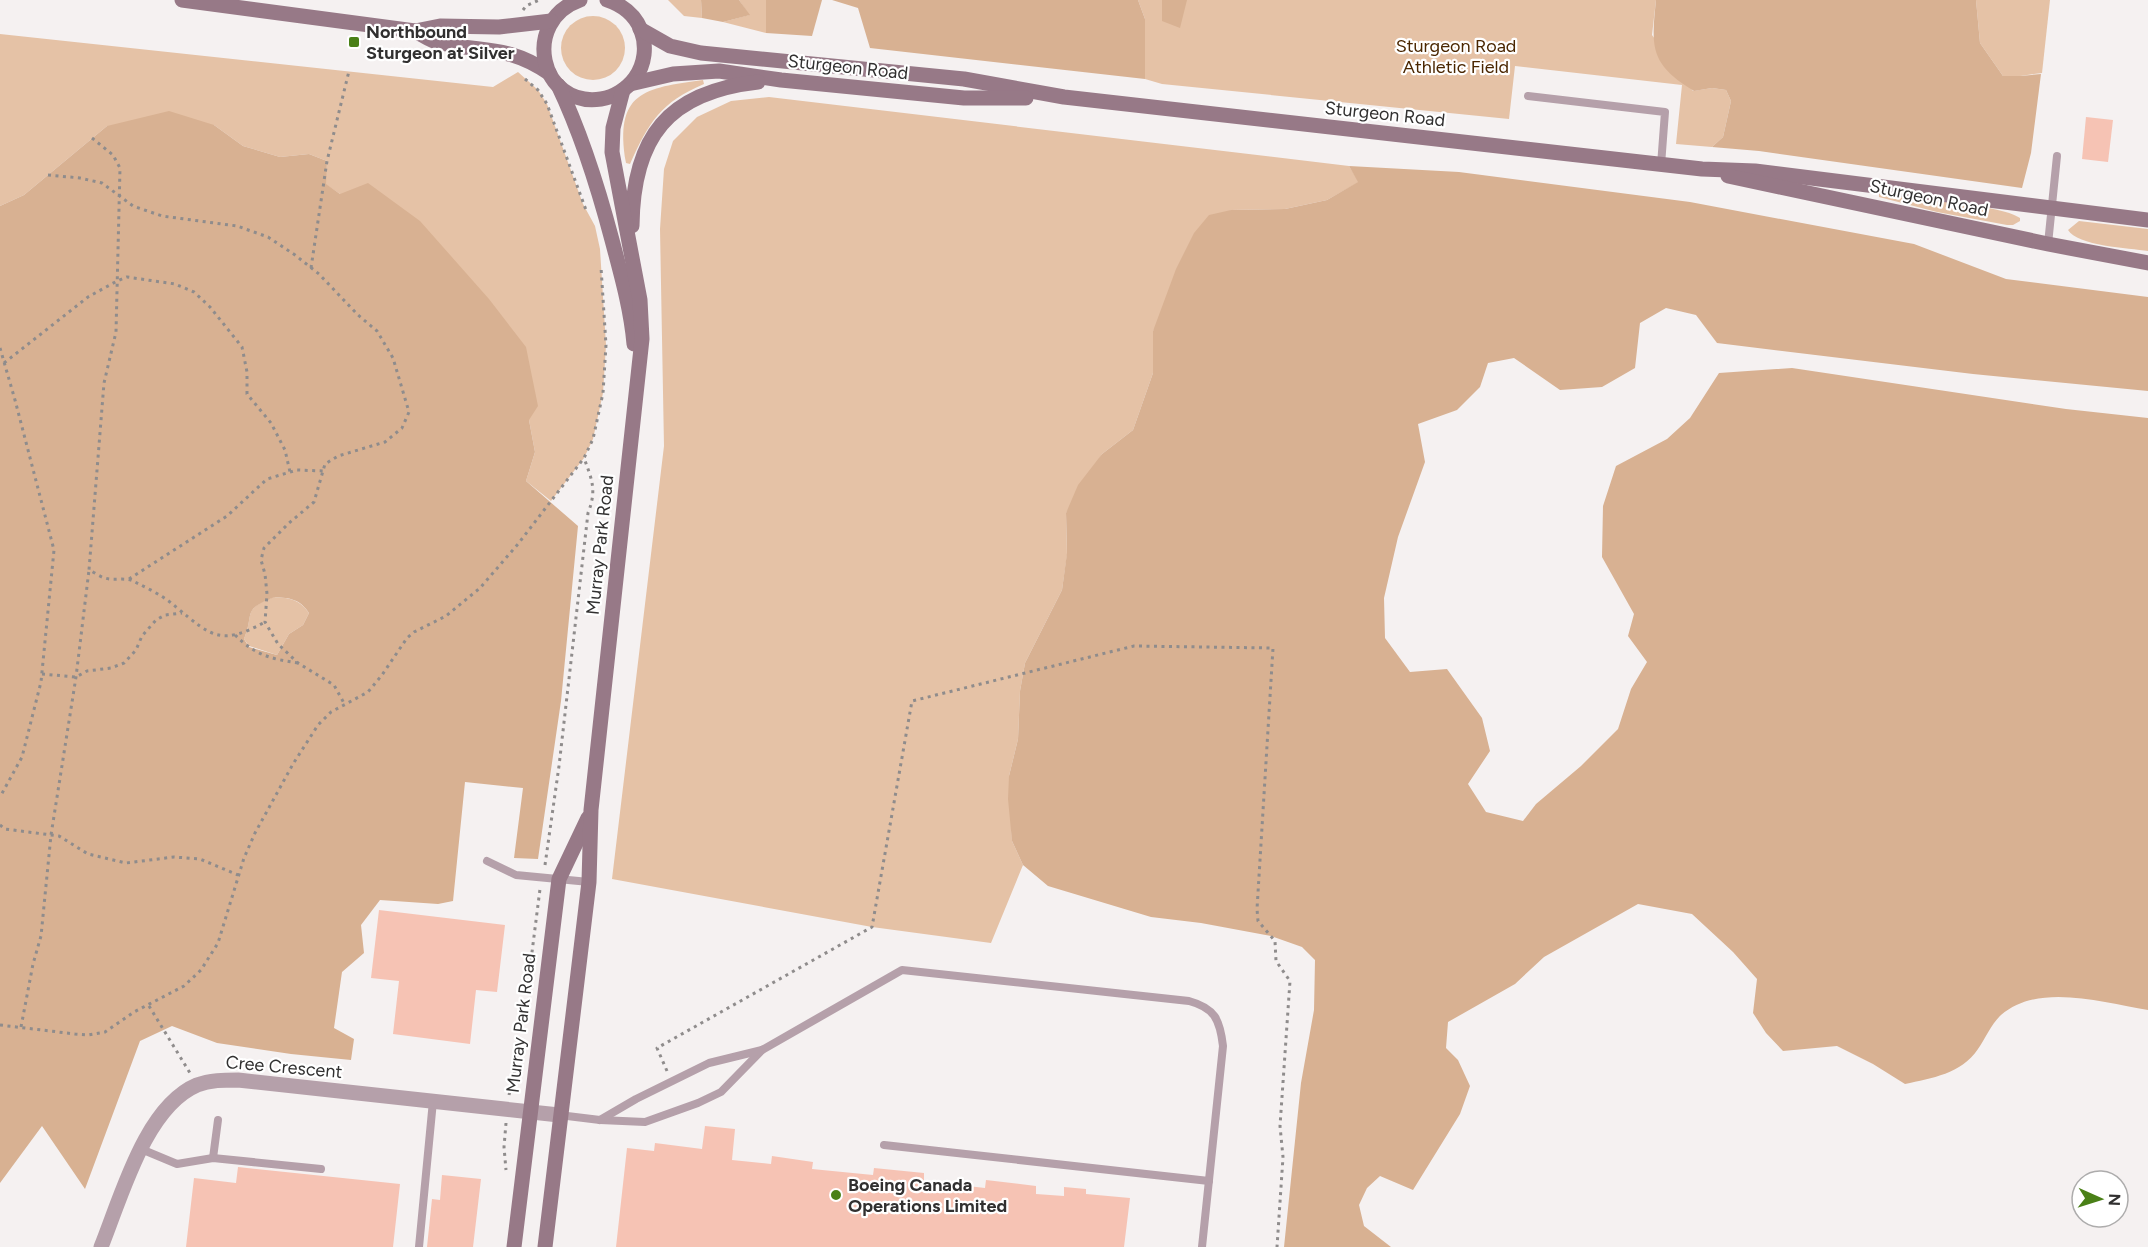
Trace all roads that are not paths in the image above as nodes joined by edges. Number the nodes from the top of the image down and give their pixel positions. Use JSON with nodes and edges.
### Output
{"nodes":[{"id":1,"x":182,"y":0,"type":"edge"},
{"id":2,"x":580,"y":0,"type":"edge"},
{"id":3,"x":607,"y":0,"type":"edge"},
{"id":4,"x":622,"y":0,"type":"edge"},
{"id":5,"x":565,"y":4,"type":"edge"},
{"id":6,"x":630,"y":14,"type":"junction"},
{"id":7,"x":551,"y":21,"type":"junction"},
{"id":8,"x":640,"y":29,"type":"junction"},
{"id":9,"x":415,"y":31,"type":"junction"},
{"id":10,"x":554,"y":79,"type":"junction"},
{"id":11,"x":782,"y":80,"type":"junction"},
{"id":12,"x":627,"y":87,"type":"junction"},
{"id":13,"x":1528,"y":96,"type":"dead end"},
{"id":14,"x":1064,"y":97,"type":"junction"},
{"id":15,"x":2057,"y":156,"type":"dead end"},
{"id":16,"x":1661,"y":165,"type":"junction"},
{"id":17,"x":1702,"y":169,"type":"junction"},
{"id":18,"x":2050,"y":208,"type":"junction"},
{"id":19,"x":2148,"y":220,"type":"edge"},
{"id":20,"x":2048,"y":244,"type":"junction"},
{"id":21,"x":632,"y":255,"type":"junction"},
{"id":22,"x":2148,"y":263,"type":"edge"},
{"id":23,"x":637,"y":392,"type":"junction"},
{"id":24,"x":591,"y":810,"type":"junction"},
{"id":25,"x":487,"y":861,"type":"dead end"},
{"id":26,"x":559,"y":879,"type":"junction"},
{"id":27,"x":589,"y":882,"type":"junction"},
{"id":28,"x":762,"y":1050,"type":"junction"},
{"id":29,"x":433,"y":1101,"type":"junction"},
{"id":30,"x":529,"y":1111,"type":"junction"},
{"id":31,"x":559,"y":1115,"type":"junction"},
{"id":32,"x":218,"y":1120,"type":"dead end"},
{"id":33,"x":600,"y":1120,"type":"junction"},
{"id":34,"x":884,"y":1145,"type":"dead end"},
{"id":35,"x":141,"y":1149,"type":"junction"},
{"id":36,"x":213,"y":1158,"type":"junction"},
{"id":37,"x":321,"y":1169,"type":"dead end"},
{"id":38,"x":1209,"y":1181,"type":"junction"},
{"id":39,"x":101,"y":1247,"type":"edge"},
{"id":40,"x":419,"y":1247,"type":"edge"},
{"id":41,"x":514,"y":1247,"type":"edge"},
{"id":42,"x":544,"y":1247,"type":"edge"},
{"id":43,"x":1202,"y":1247,"type":"edge"}],
"edges":[{"from":1,"to":9,"type":"main road"},
{"from":2,"to":5,"type":"main road"},
{"from":3,"to":6,"type":"main road"},
{"from":4,"to":6,"type":"main road"},
{"from":5,"to":7,"type":"main road"},
{"from":6,"to":8,"type":"main road"},
{"from":7,"to":9,"type":"main road"},
{"from":7,"to":10,"type":"main road","name":"Murray Park Road"},
{"from":8,"to":12,"type":"main road","name":"Murray Park Road"},
{"from":8,"to":14,"type":"main road","name":"Sturgeon Road"},
{"from":9,"to":10,"type":"main road"},
{"from":10,"to":12,"type":"main road","name":"Sturgeon Road"},
{"from":10,"to":23,"type":"main road","name":"Murray Park Road"},
{"from":11,"to":12,"type":"main road","name":"Sturgeon Road"},
{"from":11,"to":14,"type":"main road","name":"Sturgeon Road"},
{"from":11,"to":21,"type":"main road"},
{"from":12,"to":21,"type":"main road","name":"Murray Park Road"},
{"from":13,"to":16,"type":"lane"},
{"from":14,"to":16,"type":"main road","name":"Sturgeon Road"},
{"from":15,"to":18,"type":"lane"},
{"from":16,"to":17,"type":"main road","name":"Sturgeon Road"},
{"from":17,"to":18,"type":"main road","name":"Sturgeon Road"},
{"from":17,"to":20,"type":"main road","name":"Sturgeon Road"},
{"from":18,"to":19,"type":"main road","name":"Sturgeon Road"},
{"from":18,"to":20,"type":"lane"},
{"from":20,"to":22,"type":"main road","name":"Sturgeon Road"},
{"from":21,"to":23,"type":"main road","name":"Murray Park Road"},
{"from":23,"to":24,"type":"main road","name":"Murray Park Road"},
{"from":24,"to":26,"type":"main road","name":"Murray Park Road"},
{"from":24,"to":27,"type":"main road","name":"Murray Park Road"},
{"from":25,"to":26,"type":"lane"},
{"from":26,"to":27,"type":"lane"},
{"from":26,"to":30,"type":"main road","name":"Murray Park Road"},
{"from":27,"to":31,"type":"main road","name":"Murray Park Road"},
{"from":28,"to":33,"type":"lane"},
{"from":28,"to":33,"type":"lane"},
{"from":28,"to":38,"type":"lane"},
{"from":29,"to":30,"type":"street","name":"Cree Crescent"},
{"from":29,"to":35,"type":"street","name":"Cree Crescent"},
{"from":29,"to":40,"type":"lane"},
{"from":30,"to":31,"type":"street","name":"Cree Crescent"},
{"from":30,"to":41,"type":"main road","name":"Murray Park Road"},
{"from":31,"to":33,"type":"lane"},
{"from":31,"to":42,"type":"main road","name":"Murray Park Road"},
{"from":32,"to":36,"type":"lane"},
{"from":34,"to":38,"type":"lane"},
{"from":35,"to":36,"type":"lane"},
{"from":35,"to":39,"type":"street","name":"Cree Crescent"},
{"from":36,"to":37,"type":"lane"},
{"from":38,"to":43,"type":"lane"}]}
